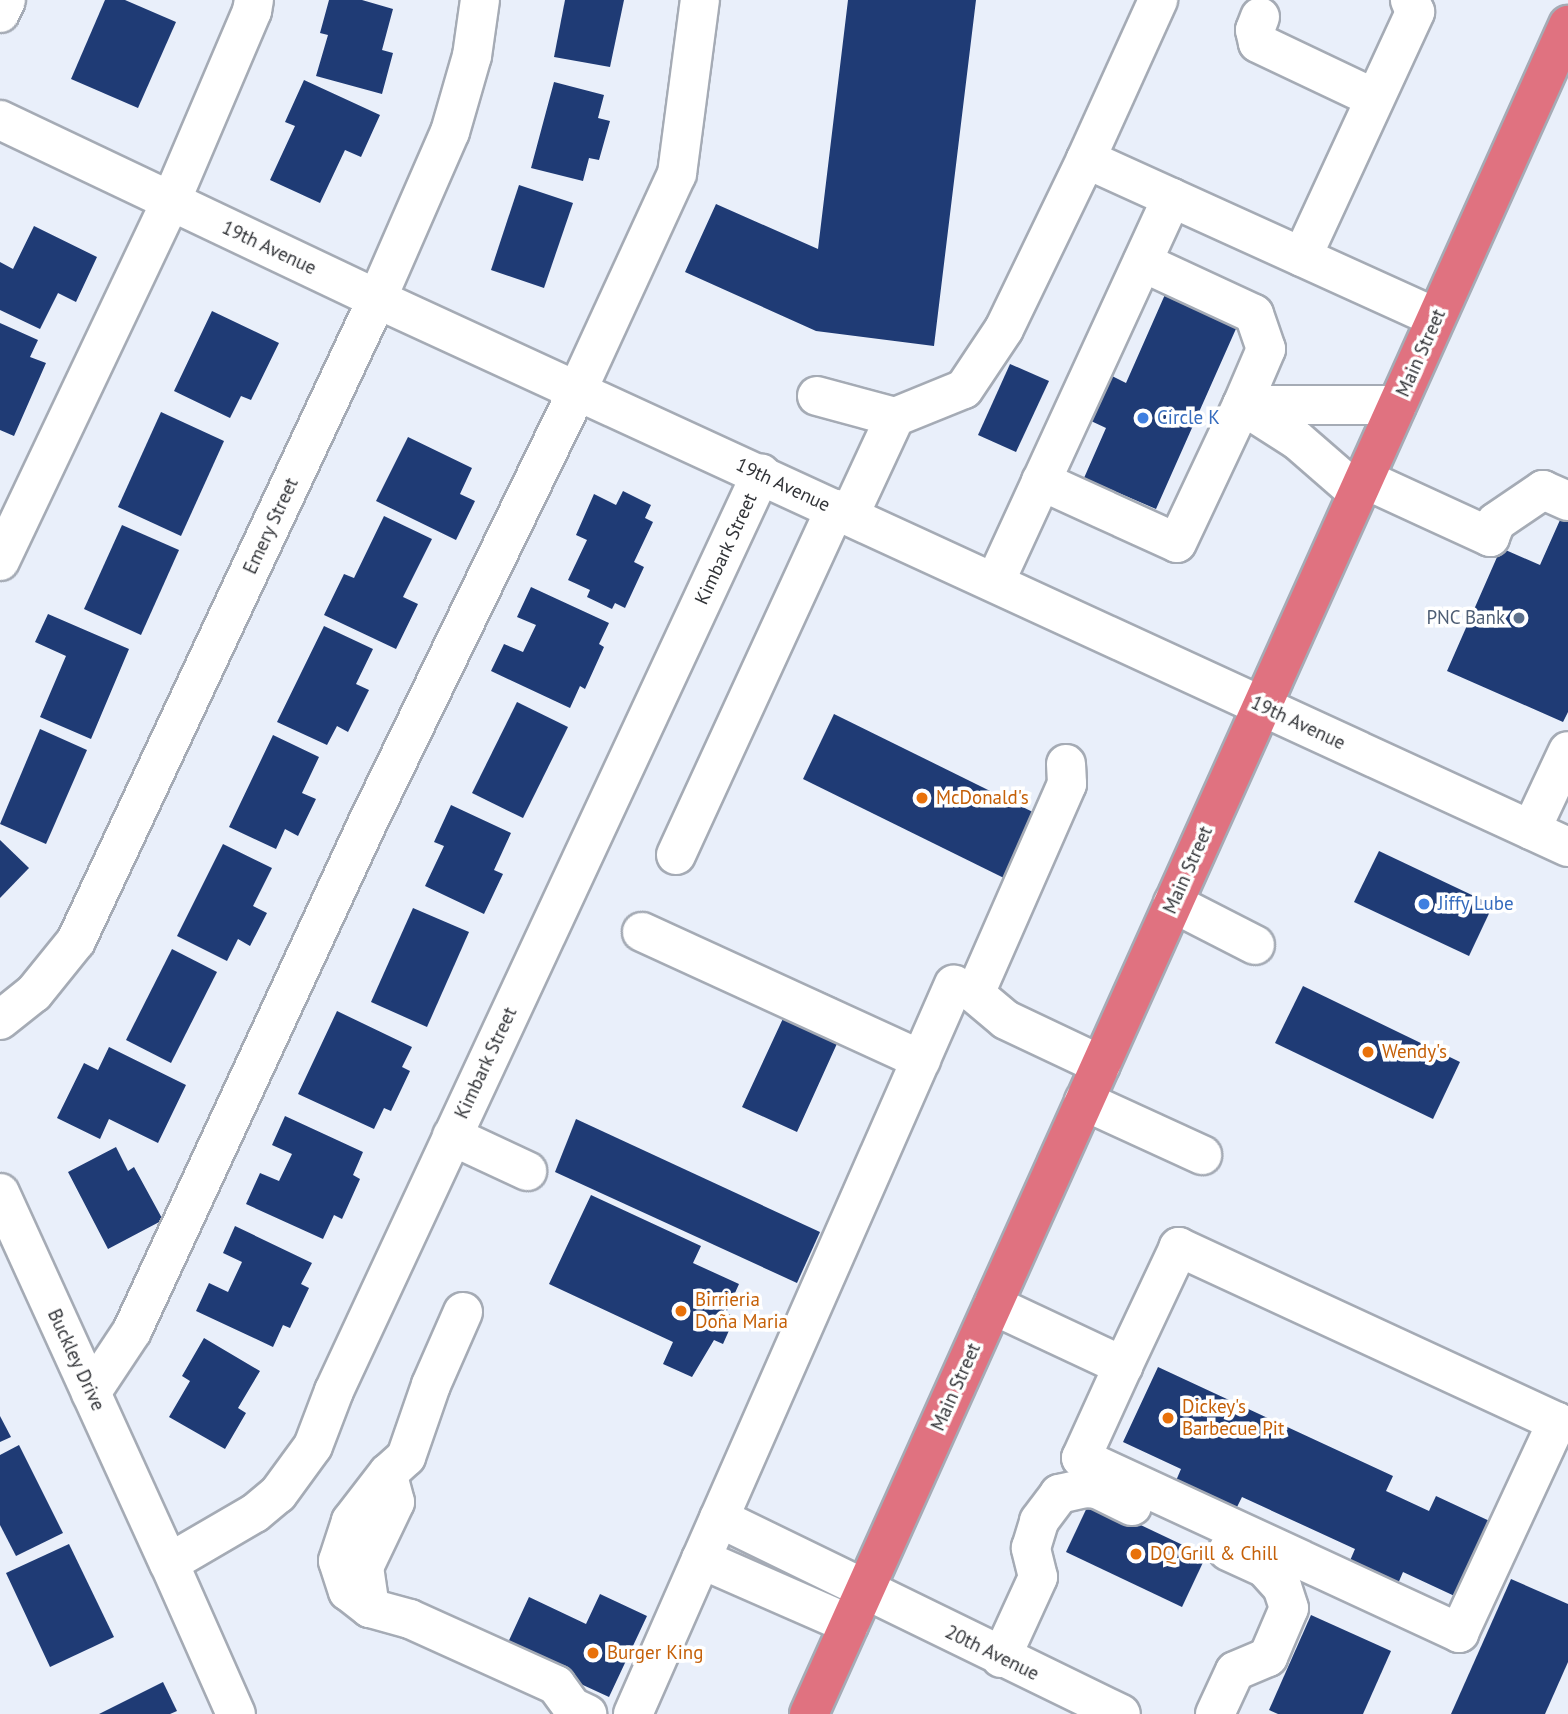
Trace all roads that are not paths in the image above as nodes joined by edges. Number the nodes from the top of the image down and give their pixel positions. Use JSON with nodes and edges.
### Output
{"nodes":[{"id":1,"x":6,"y":0,"type":"edge"},
{"id":2,"x":254,"y":0,"type":"edge"},
{"id":3,"x":480,"y":0,"type":"edge"},
{"id":4,"x":700,"y":0,"type":"edge"},
{"id":5,"x":1158,"y":0,"type":"edge"},
{"id":6,"x":1409,"y":0,"type":"edge"},
{"id":7,"x":0,"y":13,"type":"edge"},
{"id":8,"x":1261,"y":17,"type":"dead end"},
{"id":9,"x":1568,"y":25,"type":"edge"},
{"id":10,"x":1374,"y":98,"type":"junction"},
{"id":11,"x":0,"y":120,"type":"edge"},
{"id":12,"x":1086,"y":159,"type":"junction"},
{"id":13,"x":1172,"y":198,"type":"junction"},
{"id":14,"x":171,"y":201,"type":"junction"},
{"id":15,"x":1302,"y":257,"type":"junction"},
{"id":16,"x":1142,"y":262,"type":"junction"},
{"id":17,"x":377,"y":299,"type":"junction"},
{"id":18,"x":1436,"y":318,"type":"junction"},
{"id":19,"x":577,"y":391,"type":"junction"},
{"id":20,"x":817,"y":396,"type":"dead end"},
{"id":21,"x":1242,"y":405,"type":"junction"},
{"id":22,"x":1397,"y":405,"type":"junction"},
{"id":23,"x":895,"y":417,"type":"junction"},
{"id":24,"x":761,"y":474,"type":"junction"},
{"id":25,"x":1041,"y":481,"type":"junction"},
{"id":26,"x":1361,"y":486,"type":"junction"},
{"id":27,"x":1568,"y":501,"type":"edge"},
{"id":28,"x":842,"y":512,"type":"junction"},
{"id":29,"x":0,"y":561,"type":"edge"},
{"id":30,"x":995,"y":582,"type":"junction"},
{"id":31,"x":1262,"y":706,"type":"junction"},
{"id":32,"x":1568,"y":751,"type":"edge"},
{"id":33,"x":1066,"y":764,"type":"dead end"},
{"id":34,"x":1531,"y":830,"type":"junction"},
{"id":35,"x":1568,"y":847,"type":"edge"},
{"id":36,"x":677,"y":855,"type":"dead end"},
{"id":37,"x":1173,"y":903,"type":"junction"},
{"id":38,"x":642,"y":932,"type":"dead end"},
{"id":39,"x":1255,"y":945,"type":"dead end"},
{"id":40,"x":954,"y":984,"type":"dead end"},
{"id":41,"x":0,"y":1020,"type":"edge"},
{"id":42,"x":921,"y":1060,"type":"junction"},
{"id":43,"x":1101,"y":1065,"type":"junction"},
{"id":44,"x":1084,"y":1101,"type":"junction"},
{"id":45,"x":452,"y":1136,"type":"junction"},
{"id":46,"x":1202,"y":1155,"type":"dead end"},
{"id":47,"x":527,"y":1171,"type":"dead end"},
{"id":48,"x":0,"y":1194,"type":"edge"},
{"id":49,"x":993,"y":1305,"type":"junction"},
{"id":50,"x":463,"y":1312,"type":"dead end"},
{"id":51,"x":1123,"y":1366,"type":"junction"},
{"id":52,"x":91,"y":1393,"type":"junction"},
{"id":53,"x":719,"y":1518,"type":"junction"},
{"id":54,"x":701,"y":1559,"type":"junction"},
{"id":55,"x":169,"y":1563,"type":"junction"},
{"id":56,"x":865,"y":1590,"type":"junction"},
{"id":57,"x":849,"y":1624,"type":"junction"},
{"id":58,"x":1001,"y":1658,"type":"junction"},
{"id":59,"x":236,"y":1714,"type":"edge"},
{"id":60,"x":587,"y":1714,"type":"edge"},
{"id":61,"x":633,"y":1714,"type":"edge"},
{"id":62,"x":808,"y":1714,"type":"edge"},
{"id":63,"x":1121,"y":1714,"type":"edge"},
{"id":64,"x":1215,"y":1714,"type":"edge"}],
"edges":[{"from":1,"to":7,"type":"street"},
{"from":2,"to":14,"type":"street"},
{"from":3,"to":17,"type":"street","name":"Emery Street"},
{"from":4,"to":19,"type":"street"},
{"from":5,"to":12,"type":"street"},
{"from":6,"to":10,"type":"street"},
{"from":8,"to":10,"type":"street"},
{"from":9,"to":18,"type":"highway","name":"Main Street"},
{"from":10,"to":15,"type":"street"},
{"from":11,"to":14,"type":"street","name":"19th Avenue"},
{"from":12,"to":13,"type":"street"},
{"from":12,"to":23,"type":"street"},
{"from":13,"to":15,"type":"street"},
{"from":13,"to":16,"type":"street"},
{"from":14,"to":17,"type":"street","name":"19th Avenue"},
{"from":14,"to":29,"type":"street"},
{"from":15,"to":18,"type":"street"},
{"from":16,"to":21,"type":"street"},
{"from":16,"to":25,"type":"street"},
{"from":17,"to":19,"type":"street","name":"19th Avenue"},
{"from":17,"to":41,"type":"street","name":"Emery Street"},
{"from":18,"to":22,"type":"highway","name":"Main Street"},
{"from":19,"to":24,"type":"street","name":"19th Avenue"},
{"from":19,"to":52,"type":"street"},
{"from":20,"to":23,"type":"street"},
{"from":21,"to":22,"type":"street"},
{"from":21,"to":25,"type":"street"},
{"from":21,"to":26,"type":"street"},
{"from":22,"to":26,"type":"highway","name":"Main Street"},
{"from":23,"to":28,"type":"street"},
{"from":24,"to":28,"type":"street","name":"19th Avenue"},
{"from":24,"to":45,"type":"street","name":"Kimbark Street"},
{"from":25,"to":30,"type":"street"},
{"from":26,"to":27,"type":"street"},
{"from":26,"to":31,"type":"highway","name":"Main Street"},
{"from":28,"to":30,"type":"street","name":"19th Avenue"},
{"from":28,"to":36,"type":"street"},
{"from":30,"to":31,"type":"street","name":"19th Avenue"},
{"from":31,"to":34,"type":"street","name":"19th Avenue"},
{"from":31,"to":37,"type":"highway","name":"Main Street"},
{"from":32,"to":34,"type":"street"},
{"from":33,"to":43,"type":"street"},
{"from":34,"to":35,"type":"street","name":"19th Avenue"},
{"from":37,"to":39,"type":"street"},
{"from":37,"to":43,"type":"highway","name":"Main Street"},
{"from":38,"to":42,"type":"street"},
{"from":40,"to":42,"type":"street"},
{"from":42,"to":53,"type":"street"},
{"from":43,"to":44,"type":"highway","name":"Main Street"},
{"from":44,"to":46,"type":"street"},
{"from":44,"to":49,"type":"highway","name":"Main Street"},
{"from":45,"to":47,"type":"street"},
{"from":45,"to":55,"type":"street","name":"Kimbark Street"},
{"from":48,"to":52,"type":"street","name":"Buckley Drive"},
{"from":49,"to":51,"type":"street"},
{"from":49,"to":56,"type":"highway","name":"Main Street"},
{"from":50,"to":60,"type":"street"},
{"from":51,"to":51,"type":"street"},
{"from":52,"to":55,"type":"street","name":"Buckley Drive"},
{"from":53,"to":54,"type":"street"},
{"from":53,"to":56,"type":"street","name":"20th Avenue"},
{"from":54,"to":57,"type":"street"},
{"from":54,"to":61,"type":"street"},
{"from":55,"to":59,"type":"street"},
{"from":56,"to":57,"type":"highway","name":"Main Street"},
{"from":56,"to":58,"type":"street","name":"20th Avenue"},
{"from":57,"to":62,"type":"highway","name":"Main Street"},
{"from":58,"to":63,"type":"street","name":"20th Avenue"},
{"from":58,"to":64,"type":"street"}]}
